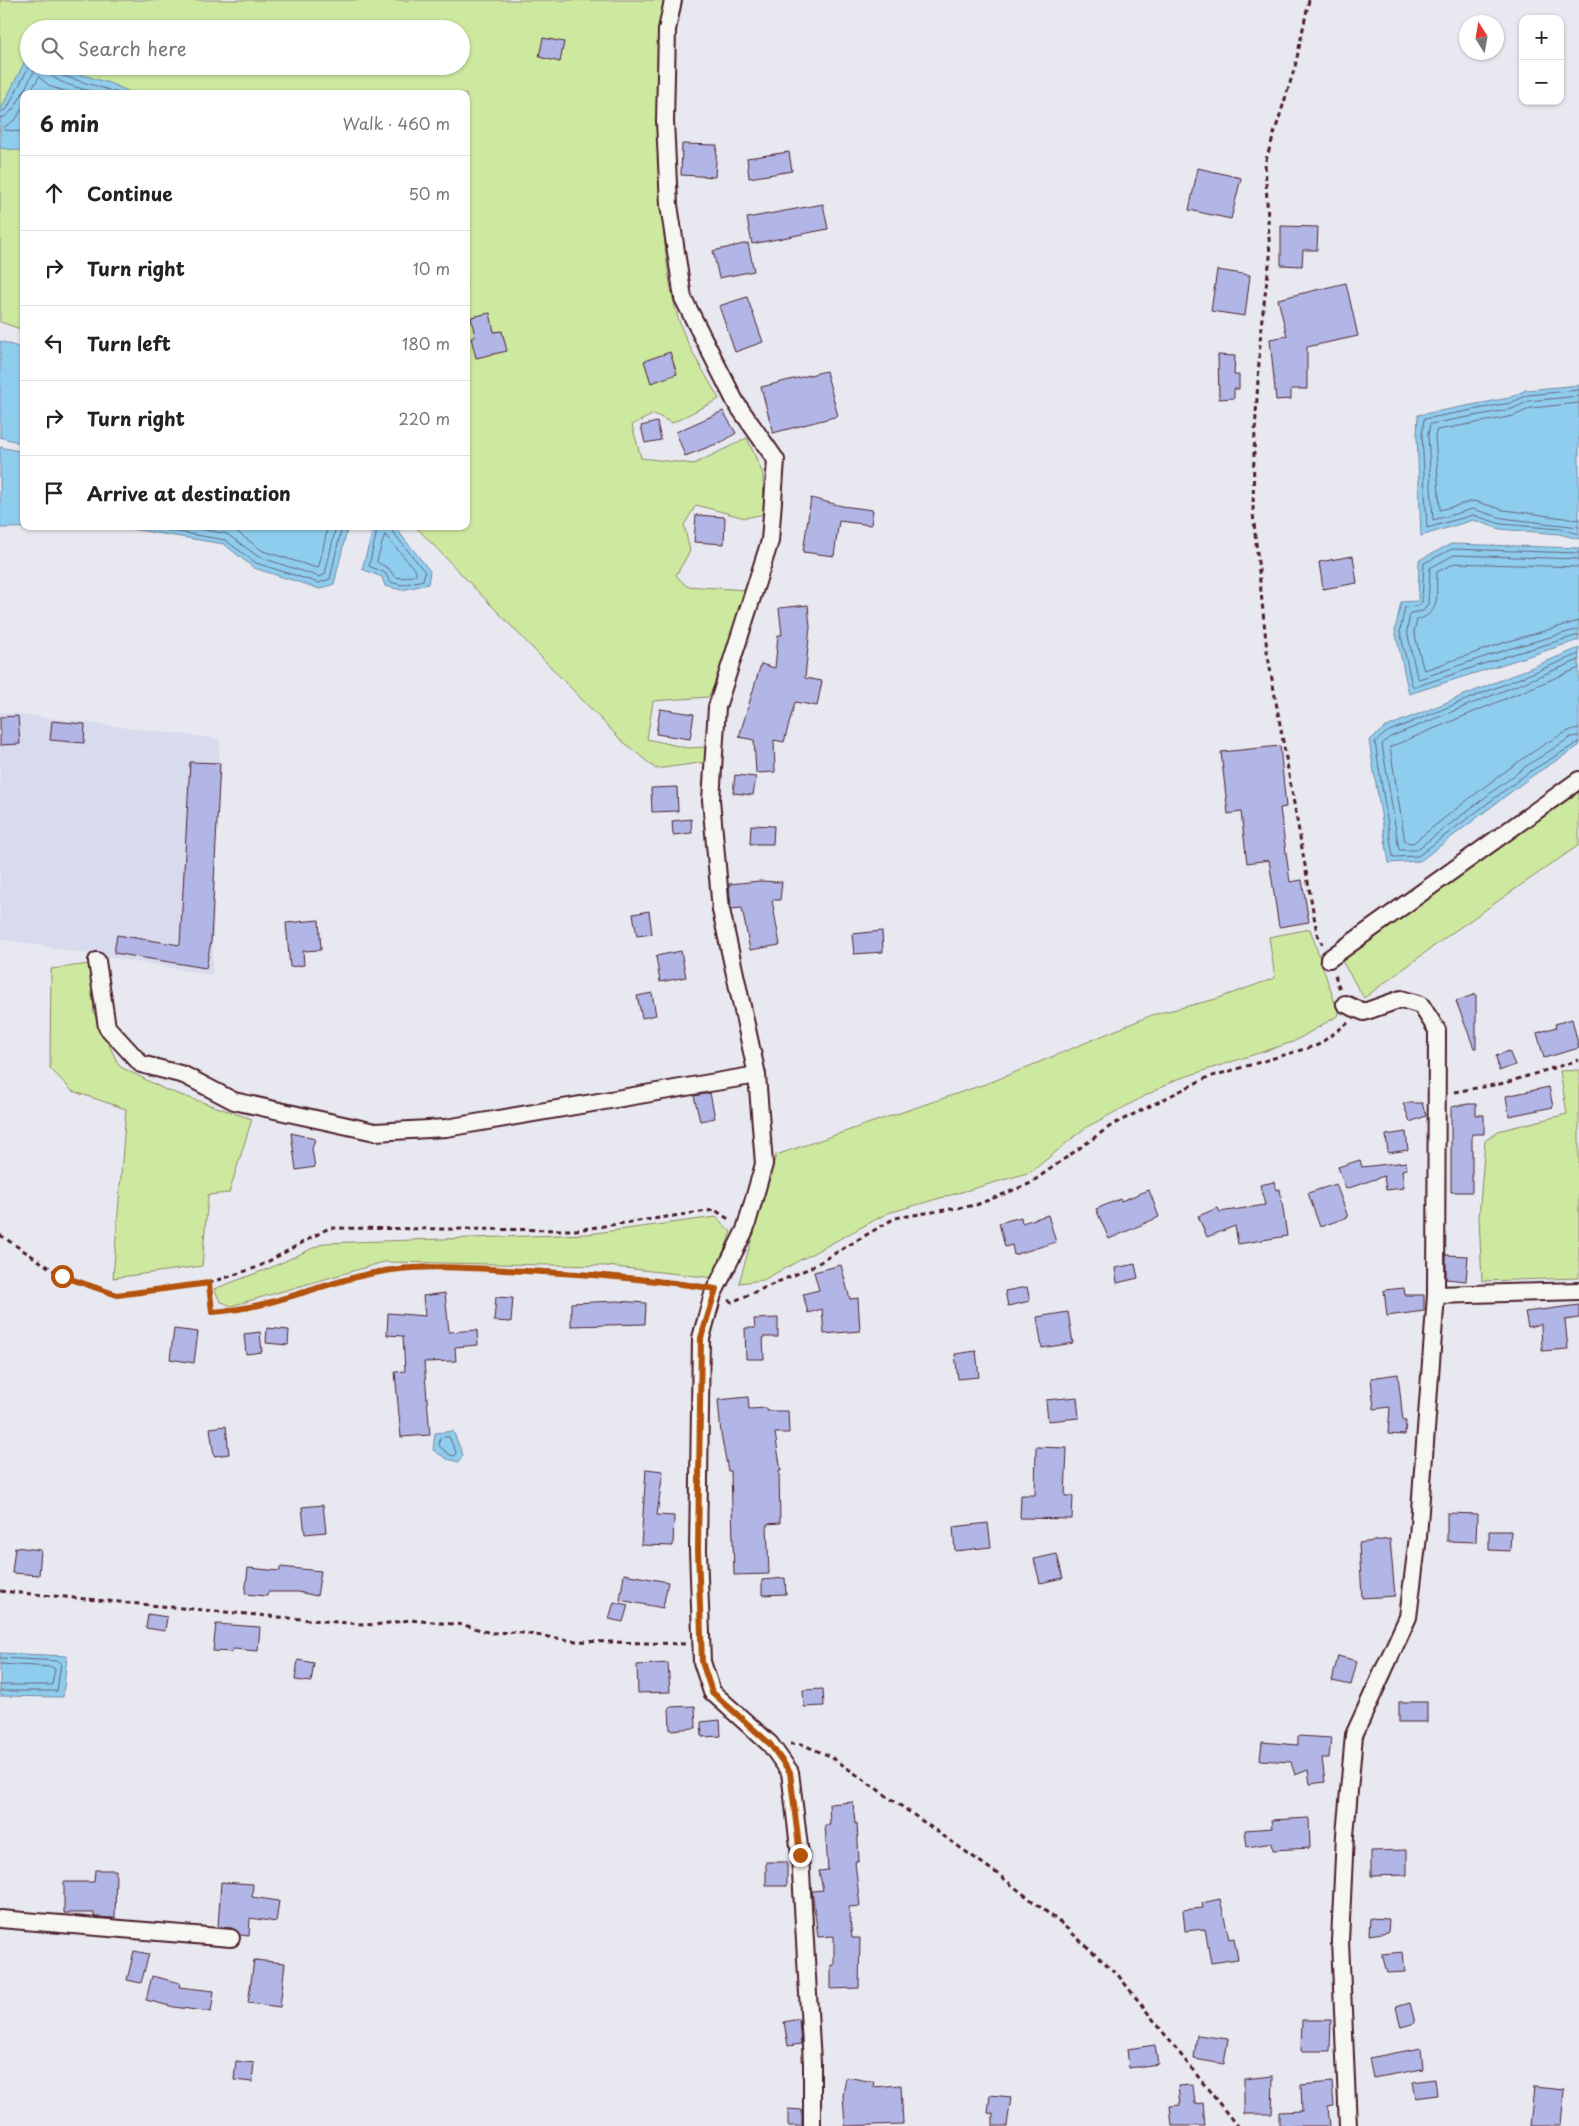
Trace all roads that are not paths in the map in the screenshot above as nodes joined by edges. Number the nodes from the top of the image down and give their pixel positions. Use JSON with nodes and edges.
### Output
{"nodes":[{"id":1,"x":673,"y":0,"type":"edge"},
{"id":2,"x":1579,"y":780,"type":"edge"},
{"id":3,"x":1329,"y":959,"type":"road end"},
{"id":4,"x":97,"y":961,"type":"dead end"},
{"id":5,"x":1344,"y":1004,"type":"road end"},
{"id":6,"x":757,"y":1075,"type":"junction"},
{"id":7,"x":1579,"y":1292,"type":"edge"},
{"id":8,"x":1436,"y":1295,"type":"junction"},
{"id":9,"x":0,"y":1919,"type":"edge"},
{"id":10,"x":231,"y":1938,"type":"dead end"},
{"id":11,"x":812,"y":2126,"type":"edge"},
{"id":12,"x":1348,"y":2126,"type":"edge"}],
"edges":[{"from":1,"to":6,"type":"street"},
{"from":2,"to":3,"type":"street"},
{"from":4,"to":6,"type":"street"},
{"from":5,"to":8,"type":"street"},
{"from":6,"to":11,"type":"street"},
{"from":7,"to":8,"type":"street"},
{"from":8,"to":12,"type":"street"},
{"from":9,"to":10,"type":"street"}]}
